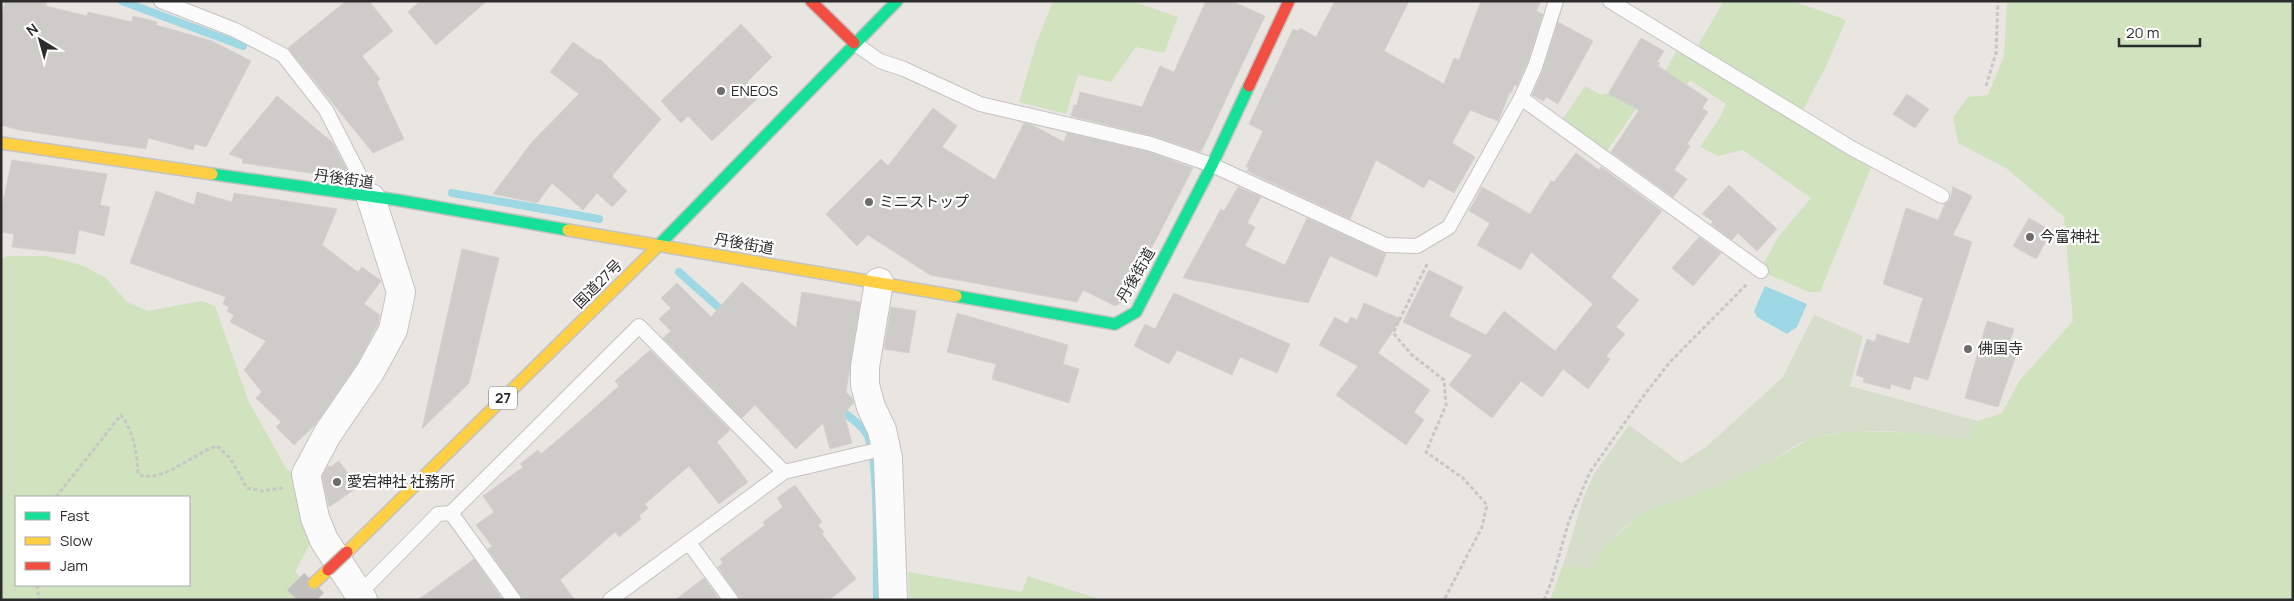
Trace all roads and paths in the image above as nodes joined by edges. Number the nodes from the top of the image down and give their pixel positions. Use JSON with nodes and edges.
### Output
{"nodes":[{"id":1,"x":161,"y":1,"type":"edge"},
{"id":2,"x":811,"y":1,"type":"edge"},
{"id":3,"x":897,"y":1,"type":"edge"},
{"id":4,"x":1289,"y":1,"type":"edge"},
{"id":5,"x":1556,"y":1,"type":"edge"},
{"id":6,"x":1610,"y":1,"type":"edge"},
{"id":7,"x":1998,"y":1,"type":"edge"},
{"id":8,"x":854,"y":44,"type":"junction"},
{"id":9,"x":1986,"y":86,"type":"dead end"},
{"id":10,"x":1521,"y":98,"type":"junction"},
{"id":11,"x":1,"y":144,"type":"edge"},
{"id":12,"x":1212,"y":165,"type":"junction"},
{"id":13,"x":1942,"y":196,"type":"dead end"},
{"id":14,"x":371,"y":198,"type":"junction"},
{"id":15,"x":1426,"y":240,"type":"junction"},
{"id":16,"x":659,"y":245,"type":"junction"},
{"id":17,"x":1761,"y":271,"type":"joint"},
{"id":18,"x":879,"y":282,"type":"junction"},
{"id":19,"x":876,"y":451,"type":"junction"},
{"id":20,"x":784,"y":472,"type":"junction"},
{"id":21,"x":279,"y":489,"type":"dead end"},
{"id":22,"x":57,"y":496,"type":"edge"},
{"id":23,"x":450,"y":513,"type":"junction"},
{"id":24,"x":689,"y":542,"type":"junction"},
{"id":25,"x":314,"y":583,"type":"tunnel mouth"},
{"id":26,"x":37,"y":586,"type":"edge"},
{"id":27,"x":361,"y":597,"type":"edge"},
{"id":28,"x":39,"y":600,"type":"edge"},
{"id":29,"x":514,"y":600,"type":"edge"},
{"id":30,"x":610,"y":600,"type":"edge"},
{"id":31,"x":731,"y":600,"type":"edge"},
{"id":32,"x":893,"y":600,"type":"edge"},
{"id":33,"x":1444,"y":600,"type":"edge"},
{"id":34,"x":1544,"y":600,"type":"edge"}],
"edges":[{"from":1,"to":14,"type":"lane"},
{"from":2,"to":8,"type":"main road"},
{"from":3,"to":8,"type":"main road","name":"国道27号","number":"27"},
{"from":4,"to":12,"type":"main road","name":"丹後街道"},
{"from":5,"to":10,"type":"lane"},
{"from":6,"to":13,"type":"lane"},
{"from":7,"to":9,"type":"path"},
{"from":8,"to":12,"type":"lane"},
{"from":8,"to":16,"type":"main road","name":"国道27号","number":"27"},
{"from":10,"to":15,"type":"lane"},
{"from":10,"to":17,"type":"lane"},
{"from":11,"to":14,"type":"main road","name":"丹後街道"},
{"from":12,"to":15,"type":"lane"},
{"from":12,"to":18,"type":"main road","name":"丹後街道"},
{"from":14,"to":16,"type":"main road","name":"丹後街道"},
{"from":14,"to":27,"type":"street"},
{"from":15,"to":33,"type":"path"},
{"from":16,"to":18,"type":"main road","name":"丹後街道"},
{"from":16,"to":25,"type":"main road","name":"国道27号","number":"27","bridge":true},
{"from":17,"to":34,"type":"path"},
{"from":18,"to":19,"type":"street"},
{"from":19,"to":20,"type":"lane"},
{"from":19,"to":32,"type":"street"},
{"from":20,"to":23,"type":"lane"},
{"from":20,"to":24,"type":"lane"},
{"from":21,"to":22,"type":"path"},
{"from":23,"to":27,"type":"lane"},
{"from":23,"to":29,"type":"lane"},
{"from":24,"to":30,"type":"lane"},
{"from":24,"to":31,"type":"lane"},
{"from":26,"to":28,"type":"path"}]}
